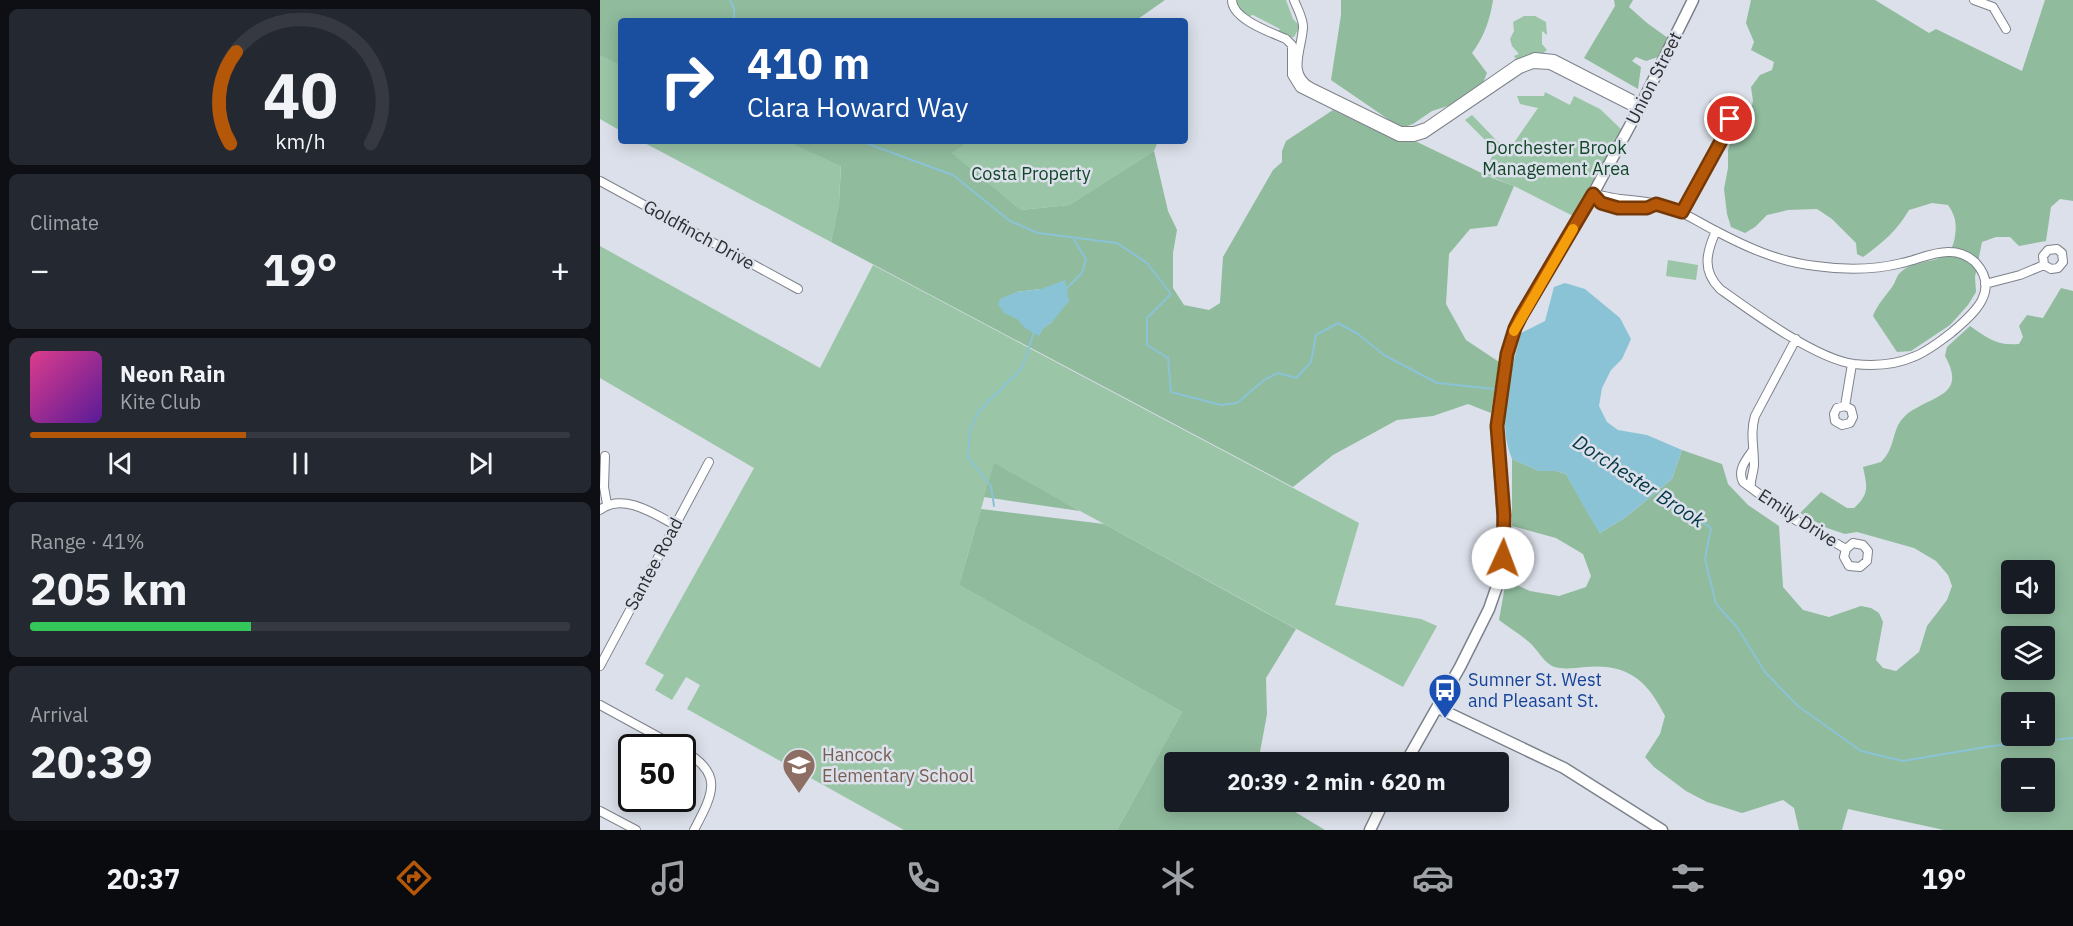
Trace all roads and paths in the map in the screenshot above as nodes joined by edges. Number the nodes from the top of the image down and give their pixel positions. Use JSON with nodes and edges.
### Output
{"nodes":[{"id":1,"x":1232,"y":0,"type":"edge"},
{"id":2,"x":1294,"y":0,"type":"edge"},
{"id":3,"x":1693,"y":0,"type":"edge"},
{"id":4,"x":1974,"y":0,"type":"edge"},
{"id":5,"x":2000,"y":0,"type":"edge"},
{"id":6,"x":1994,"y":7,"type":"junction"},
{"id":7,"x":2006,"y":29,"type":"dead end"},
{"id":8,"x":1301,"y":38,"type":"junction"},
{"id":9,"x":1291,"y":43,"type":"junction"},
{"id":10,"x":1468,"y":101,"type":"junction"},
{"id":11,"x":1640,"y":107,"type":"junction"},
{"id":12,"x":1723,"y":123,"type":"dead end"},
{"id":13,"x":600,"y":181,"type":"edge"},
{"id":14,"x":1593,"y":194,"type":"junction"},
{"id":15,"x":1682,"y":212,"type":"junction"},
{"id":16,"x":1716,"y":231,"type":"junction"},
{"id":17,"x":2044,"y":265,"type":"dead end"},
{"id":18,"x":1985,"y":284,"type":"junction"},
{"id":19,"x":798,"y":289,"type":"dead end"},
{"id":20,"x":1796,"y":339,"type":"junction"},
{"id":21,"x":1852,"y":364,"type":"junction"},
{"id":22,"x":1845,"y":406,"type":"dead end"},
{"id":23,"x":605,"y":456,"type":"dead end"},
{"id":24,"x":709,"y":462,"type":"dead end"},
{"id":25,"x":604,"y":507,"type":"edge"},
{"id":26,"x":675,"y":525,"type":"junction"},
{"id":27,"x":1846,"y":549,"type":"dead end"},
{"id":28,"x":600,"y":666,"type":"edge"},
{"id":29,"x":600,"y":705,"type":"edge"},
{"id":30,"x":1437,"y":708,"type":"junction"},
{"id":31,"x":653,"y":734,"type":"edge"},
{"id":32,"x":1412,"y":752,"type":"edge"},
{"id":33,"x":696,"y":759,"type":"edge"},
{"id":34,"x":600,"y":811,"type":"edge"},
{"id":35,"x":1379,"y":812,"type":"edge"},
{"id":36,"x":636,"y":830,"type":"edge"},
{"id":37,"x":694,"y":830,"type":"edge"},
{"id":38,"x":1370,"y":830,"type":"edge"},
{"id":39,"x":1662,"y":830,"type":"edge"}],
"edges":[{"from":1,"to":9,"type":"street"},
{"from":2,"to":8,"type":"street"},
{"from":3,"to":11,"type":"main road","name":"Union Street"},
{"from":4,"to":6,"type":"street"},
{"from":5,"to":6,"type":"street"},
{"from":6,"to":7,"type":"street"},
{"from":8,"to":9,"type":"street"},
{"from":8,"to":10,"type":"street"},
{"from":9,"to":10,"type":"street"},
{"from":10,"to":11,"type":"street"},
{"from":11,"to":14,"type":"main road","name":"Union Street"},
{"from":12,"to":15,"type":"street"},
{"from":13,"to":19,"type":"street","name":"Goldfinch Drive"},
{"from":14,"to":15,"type":"street"},
{"from":14,"to":30,"type":"main road","name":"Union Street"},
{"from":15,"to":16,"type":"street"},
{"from":16,"to":18,"type":"street"},
{"from":16,"to":20,"type":"street"},
{"from":17,"to":18,"type":"street"},
{"from":18,"to":21,"type":"street"},
{"from":20,"to":21,"type":"street"},
{"from":20,"to":27,"type":"street","name":"Emily Drive"},
{"from":21,"to":22,"type":"street"},
{"from":23,"to":25,"type":"street"},
{"from":24,"to":26,"type":"street","name":"Santee Road"},
{"from":25,"to":26,"type":"street"},
{"from":26,"to":28,"type":"street","name":"Santee Road"},
{"from":29,"to":31,"type":"street"},
{"from":30,"to":32,"type":"main road","name":"Union Street"},
{"from":30,"to":39,"type":"main road"},
{"from":33,"to":37,"type":"street"},
{"from":34,"to":36,"type":"street"},
{"from":35,"to":38,"type":"main road"}]}
